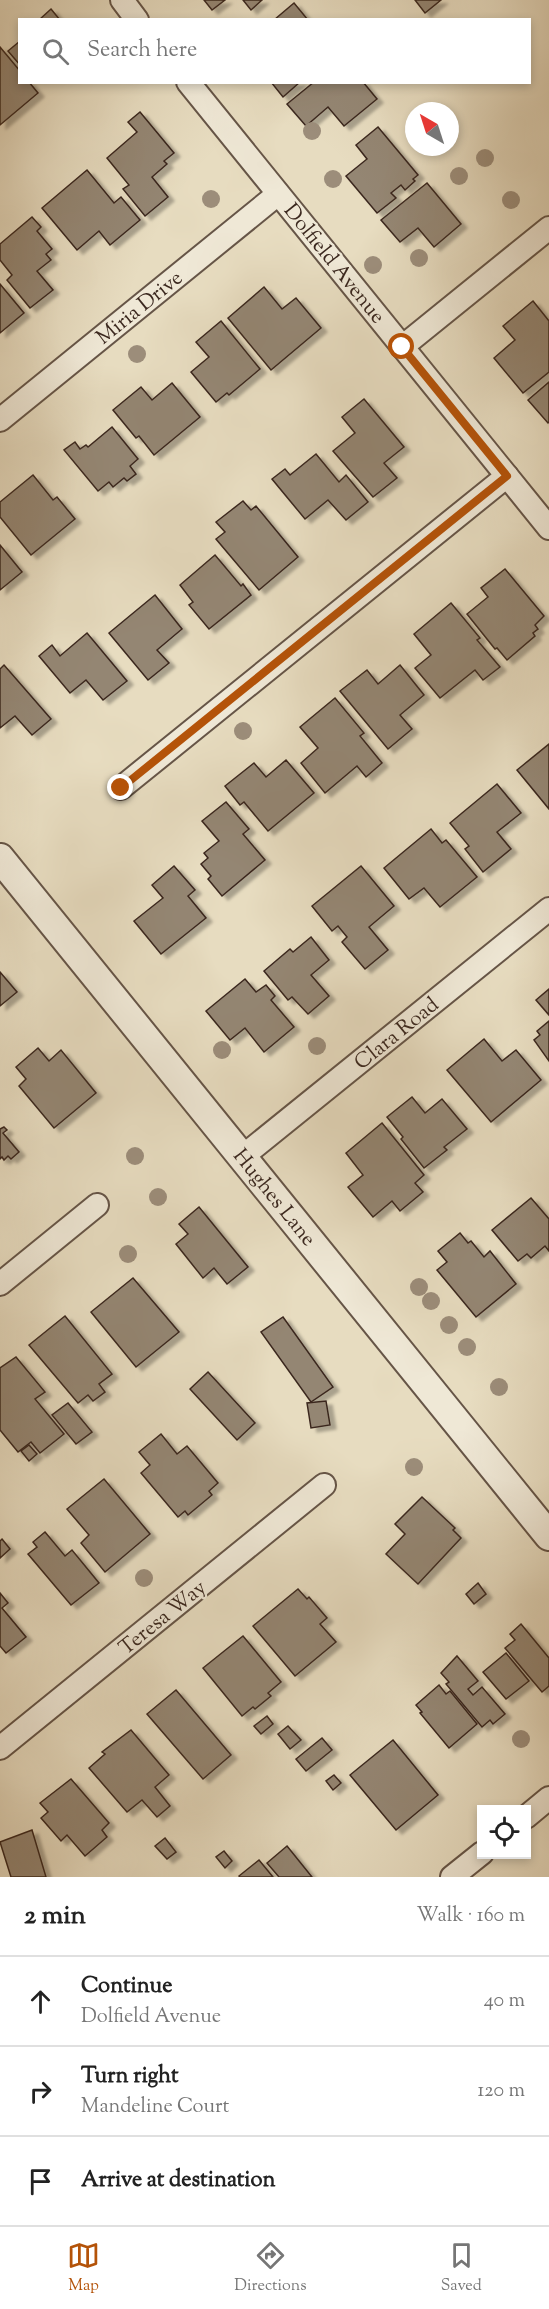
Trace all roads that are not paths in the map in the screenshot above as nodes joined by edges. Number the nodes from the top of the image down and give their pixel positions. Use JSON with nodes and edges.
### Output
{"nodes":[{"id":1,"x":122,"y":0,"type":"edge"},
{"id":2,"x":136,"y":18,"type":"edge"},
{"id":3,"x":190,"y":84,"type":"edge"},
{"id":4,"x":278,"y":194,"type":"junction"},
{"id":5,"x":549,"y":228,"type":"edge"},
{"id":6,"x":402,"y":347,"type":"junction"},
{"id":7,"x":0,"y":420,"type":"edge"},
{"id":8,"x":507,"y":476,"type":"junction"},
{"id":9,"x":549,"y":528,"type":"edge"},
{"id":10,"x":121,"y":788,"type":"dead end"},
{"id":11,"x":0,"y":858,"type":"edge"},
{"id":12,"x":549,"y":909,"type":"edge"},
{"id":13,"x":242,"y":1157,"type":"junction"},
{"id":14,"x":97,"y":1205,"type":"dead end"},
{"id":15,"x":0,"y":1284,"type":"edge"},
{"id":16,"x":324,"y":1485,"type":"dead end"},
{"id":17,"x":549,"y":1536,"type":"edge"},
{"id":18,"x":0,"y":1748,"type":"edge"},
{"id":19,"x":549,"y":1798,"type":"edge"},
{"id":20,"x":531,"y":1813,"type":"edge"},
{"id":21,"x":477,"y":1857,"type":"edge"},
{"id":22,"x":452,"y":1877,"type":"edge"}],
"edges":[{"from":1,"to":2,"type":"street"},
{"from":3,"to":4,"type":"street","name":"Dolfield Avenue"},
{"from":4,"to":6,"type":"street","name":"Dolfield Avenue"},
{"from":4,"to":7,"type":"street","name":"Miria Drive"},
{"from":5,"to":6,"type":"street"},
{"from":6,"to":8,"type":"street","name":"Dolfield Avenue"},
{"from":8,"to":9,"type":"street","name":"Dolfield Avenue"},
{"from":8,"to":10,"type":"street"},
{"from":11,"to":13,"type":"street","name":"Hughes Lane"},
{"from":12,"to":13,"type":"street","name":"Clara Road"},
{"from":13,"to":17,"type":"street","name":"Hughes Lane"},
{"from":14,"to":15,"type":"street"},
{"from":16,"to":18,"type":"street","name":"Teresa Way"},
{"from":19,"to":20,"type":"street"},
{"from":21,"to":22,"type":"street"}]}
